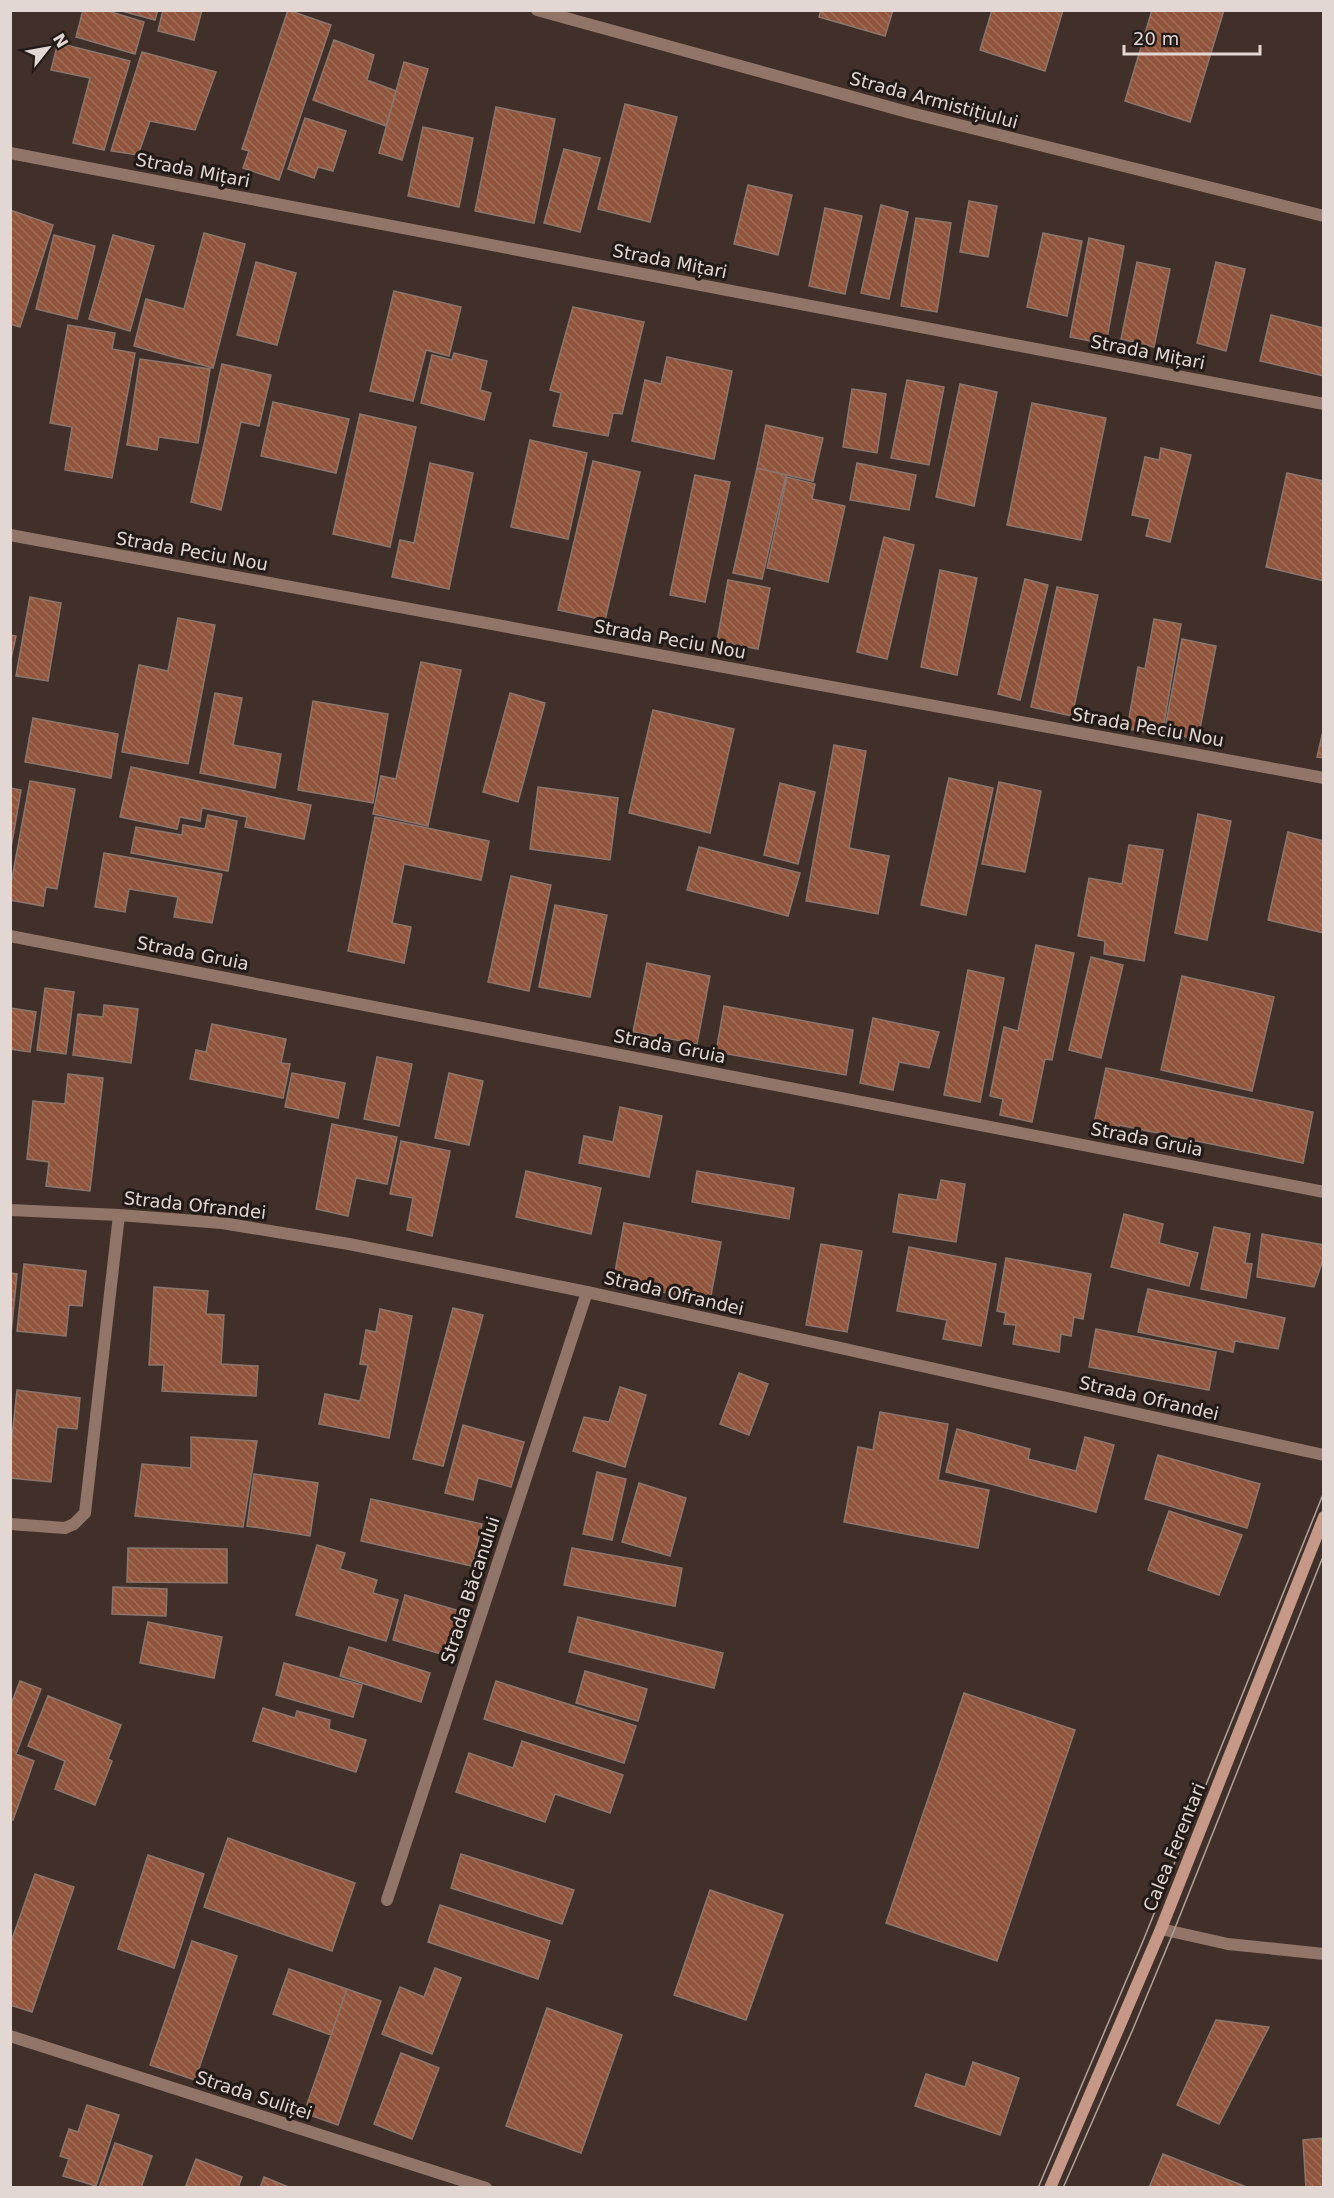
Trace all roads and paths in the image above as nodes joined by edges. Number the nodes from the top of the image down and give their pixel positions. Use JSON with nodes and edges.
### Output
{"nodes":[{"id":1,"x":537,"y":10,"type":"edge"},
{"id":2,"x":10,"y":153,"type":"edge"},
{"id":3,"x":1323,"y":216,"type":"edge"},
{"id":4,"x":1323,"y":404,"type":"edge"},
{"id":5,"x":10,"y":536,"type":"edge"},
{"id":6,"x":1323,"y":778,"type":"edge"},
{"id":7,"x":10,"y":936,"type":"edge"},
{"id":8,"x":1323,"y":1192,"type":"edge"},
{"id":9,"x":10,"y":1210,"type":"edge"},
{"id":10,"x":119,"y":1215,"type":"junction"},
{"id":11,"x":588,"y":1292,"type":"junction"},
{"id":12,"x":1323,"y":1455,"type":"edge"},
{"id":13,"x":1323,"y":1517,"type":"edge"},
{"id":14,"x":10,"y":1524,"type":"edge"},
{"id":15,"x":387,"y":1900,"type":"dead end"},
{"id":16,"x":1161,"y":1929,"type":"junction"},
{"id":17,"x":1323,"y":1954,"type":"edge"},
{"id":18,"x":10,"y":2036,"type":"edge"},
{"id":19,"x":486,"y":2187,"type":"edge"},
{"id":20,"x":1050,"y":2187,"type":"edge"}],
"edges":[{"from":1,"to":3,"type":"street","name":"Strada Armistițiului"},
{"from":2,"to":4,"type":"street","name":"Strada Mițari"},
{"from":5,"to":6,"type":"street","name":"Strada Peciu Nou"},
{"from":7,"to":8,"type":"street","name":"Strada Gruia"},
{"from":9,"to":10,"type":"street","name":"Strada Ofrandei"},
{"from":10,"to":11,"type":"street","name":"Strada Ofrandei"},
{"from":10,"to":14,"type":"street"},
{"from":11,"to":12,"type":"street","name":"Strada Ofrandei"},
{"from":11,"to":15,"type":"street","name":"Strada Băcanului"},
{"from":13,"to":16,"type":"main road","name":"Calea Ferentari"},
{"from":16,"to":17,"type":"street"},
{"from":16,"to":20,"type":"main road","name":"Calea Ferentari"},
{"from":18,"to":19,"type":"street","name":"Strada Suliței"}]}
